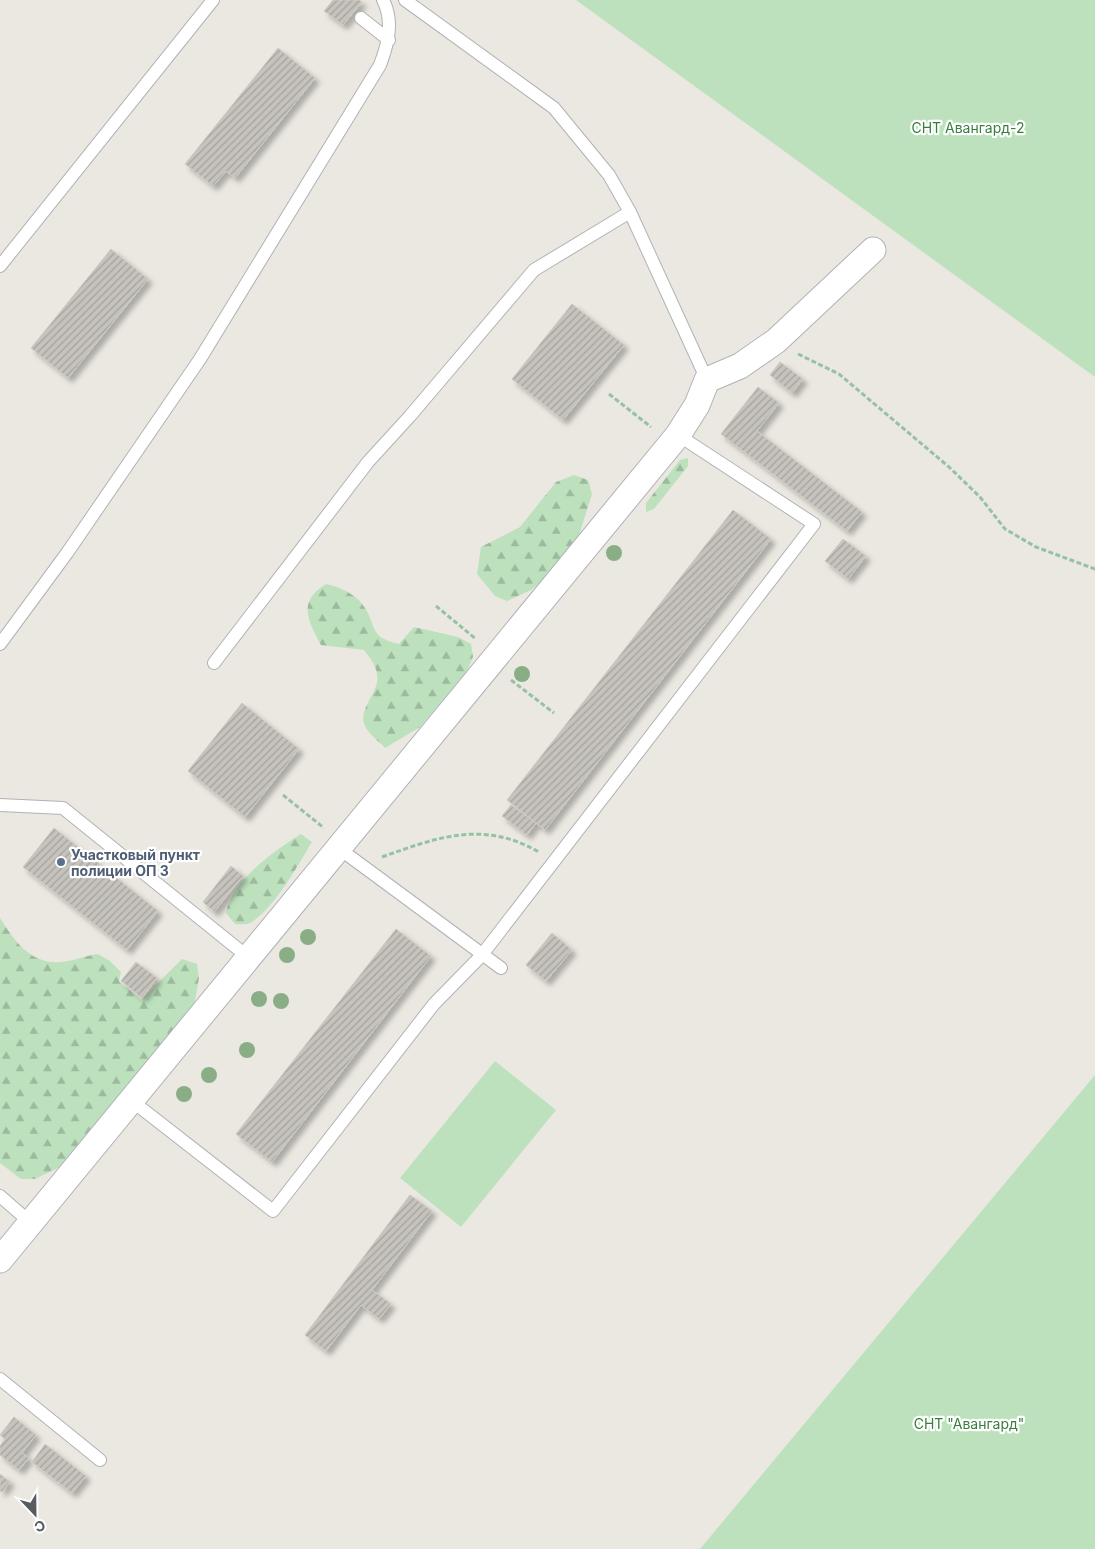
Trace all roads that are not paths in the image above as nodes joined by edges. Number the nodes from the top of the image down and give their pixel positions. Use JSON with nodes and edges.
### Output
{"nodes":[{"id":1,"x":213,"y":0,"type":"edge"},
{"id":2,"x":383,"y":0,"type":"edge"},
{"id":3,"x":405,"y":0,"type":"edge"},
{"id":4,"x":361,"y":18,"type":"dead end"},
{"id":5,"x":389,"y":40,"type":"junction"},
{"id":6,"x":630,"y":212,"type":"junction"},
{"id":7,"x":873,"y":250,"type":"dead end"},
{"id":8,"x":0,"y":266,"type":"edge"},
{"id":9,"x":707,"y":380,"type":"junction"},
{"id":10,"x":674,"y":439,"type":"junction"},
{"id":11,"x":0,"y":644,"type":"edge"},
{"id":12,"x":214,"y":663,"type":"dead end"},
{"id":13,"x":0,"y":805,"type":"edge"},
{"id":14,"x":340,"y":845,"type":"junction"},
{"id":15,"x":481,"y":956,"type":"junction"},
{"id":16,"x":248,"y":957,"type":"junction"},
{"id":17,"x":501,"y":968,"type":"dead end"},
{"id":18,"x":132,"y":1102,"type":"junction"},
{"id":19,"x":0,"y":1196,"type":"edge"},
{"id":20,"x":31,"y":1223,"type":"junction"},
{"id":21,"x":0,"y":1260,"type":"edge"},
{"id":22,"x":0,"y":1379,"type":"edge"},
{"id":23,"x":100,"y":1460,"type":"dead end"}],
"edges":[{"from":1,"to":8,"type":"lane"},
{"from":2,"to":5,"type":"lane"},
{"from":3,"to":6,"type":"lane"},
{"from":4,"to":5,"type":"lane"},
{"from":5,"to":11,"type":"lane"},
{"from":6,"to":9,"type":"lane"},
{"from":6,"to":12,"type":"lane"},
{"from":7,"to":9,"type":"street"},
{"from":9,"to":10,"type":"street"},
{"from":10,"to":14,"type":"street"},
{"from":10,"to":15,"type":"lane"},
{"from":13,"to":16,"type":"lane"},
{"from":14,"to":15,"type":"lane"},
{"from":14,"to":16,"type":"street"},
{"from":15,"to":17,"type":"lane"},
{"from":15,"to":18,"type":"lane"},
{"from":16,"to":18,"type":"street"},
{"from":18,"to":20,"type":"street"},
{"from":19,"to":20,"type":"lane"},
{"from":20,"to":21,"type":"street"},
{"from":22,"to":23,"type":"lane"}]}
